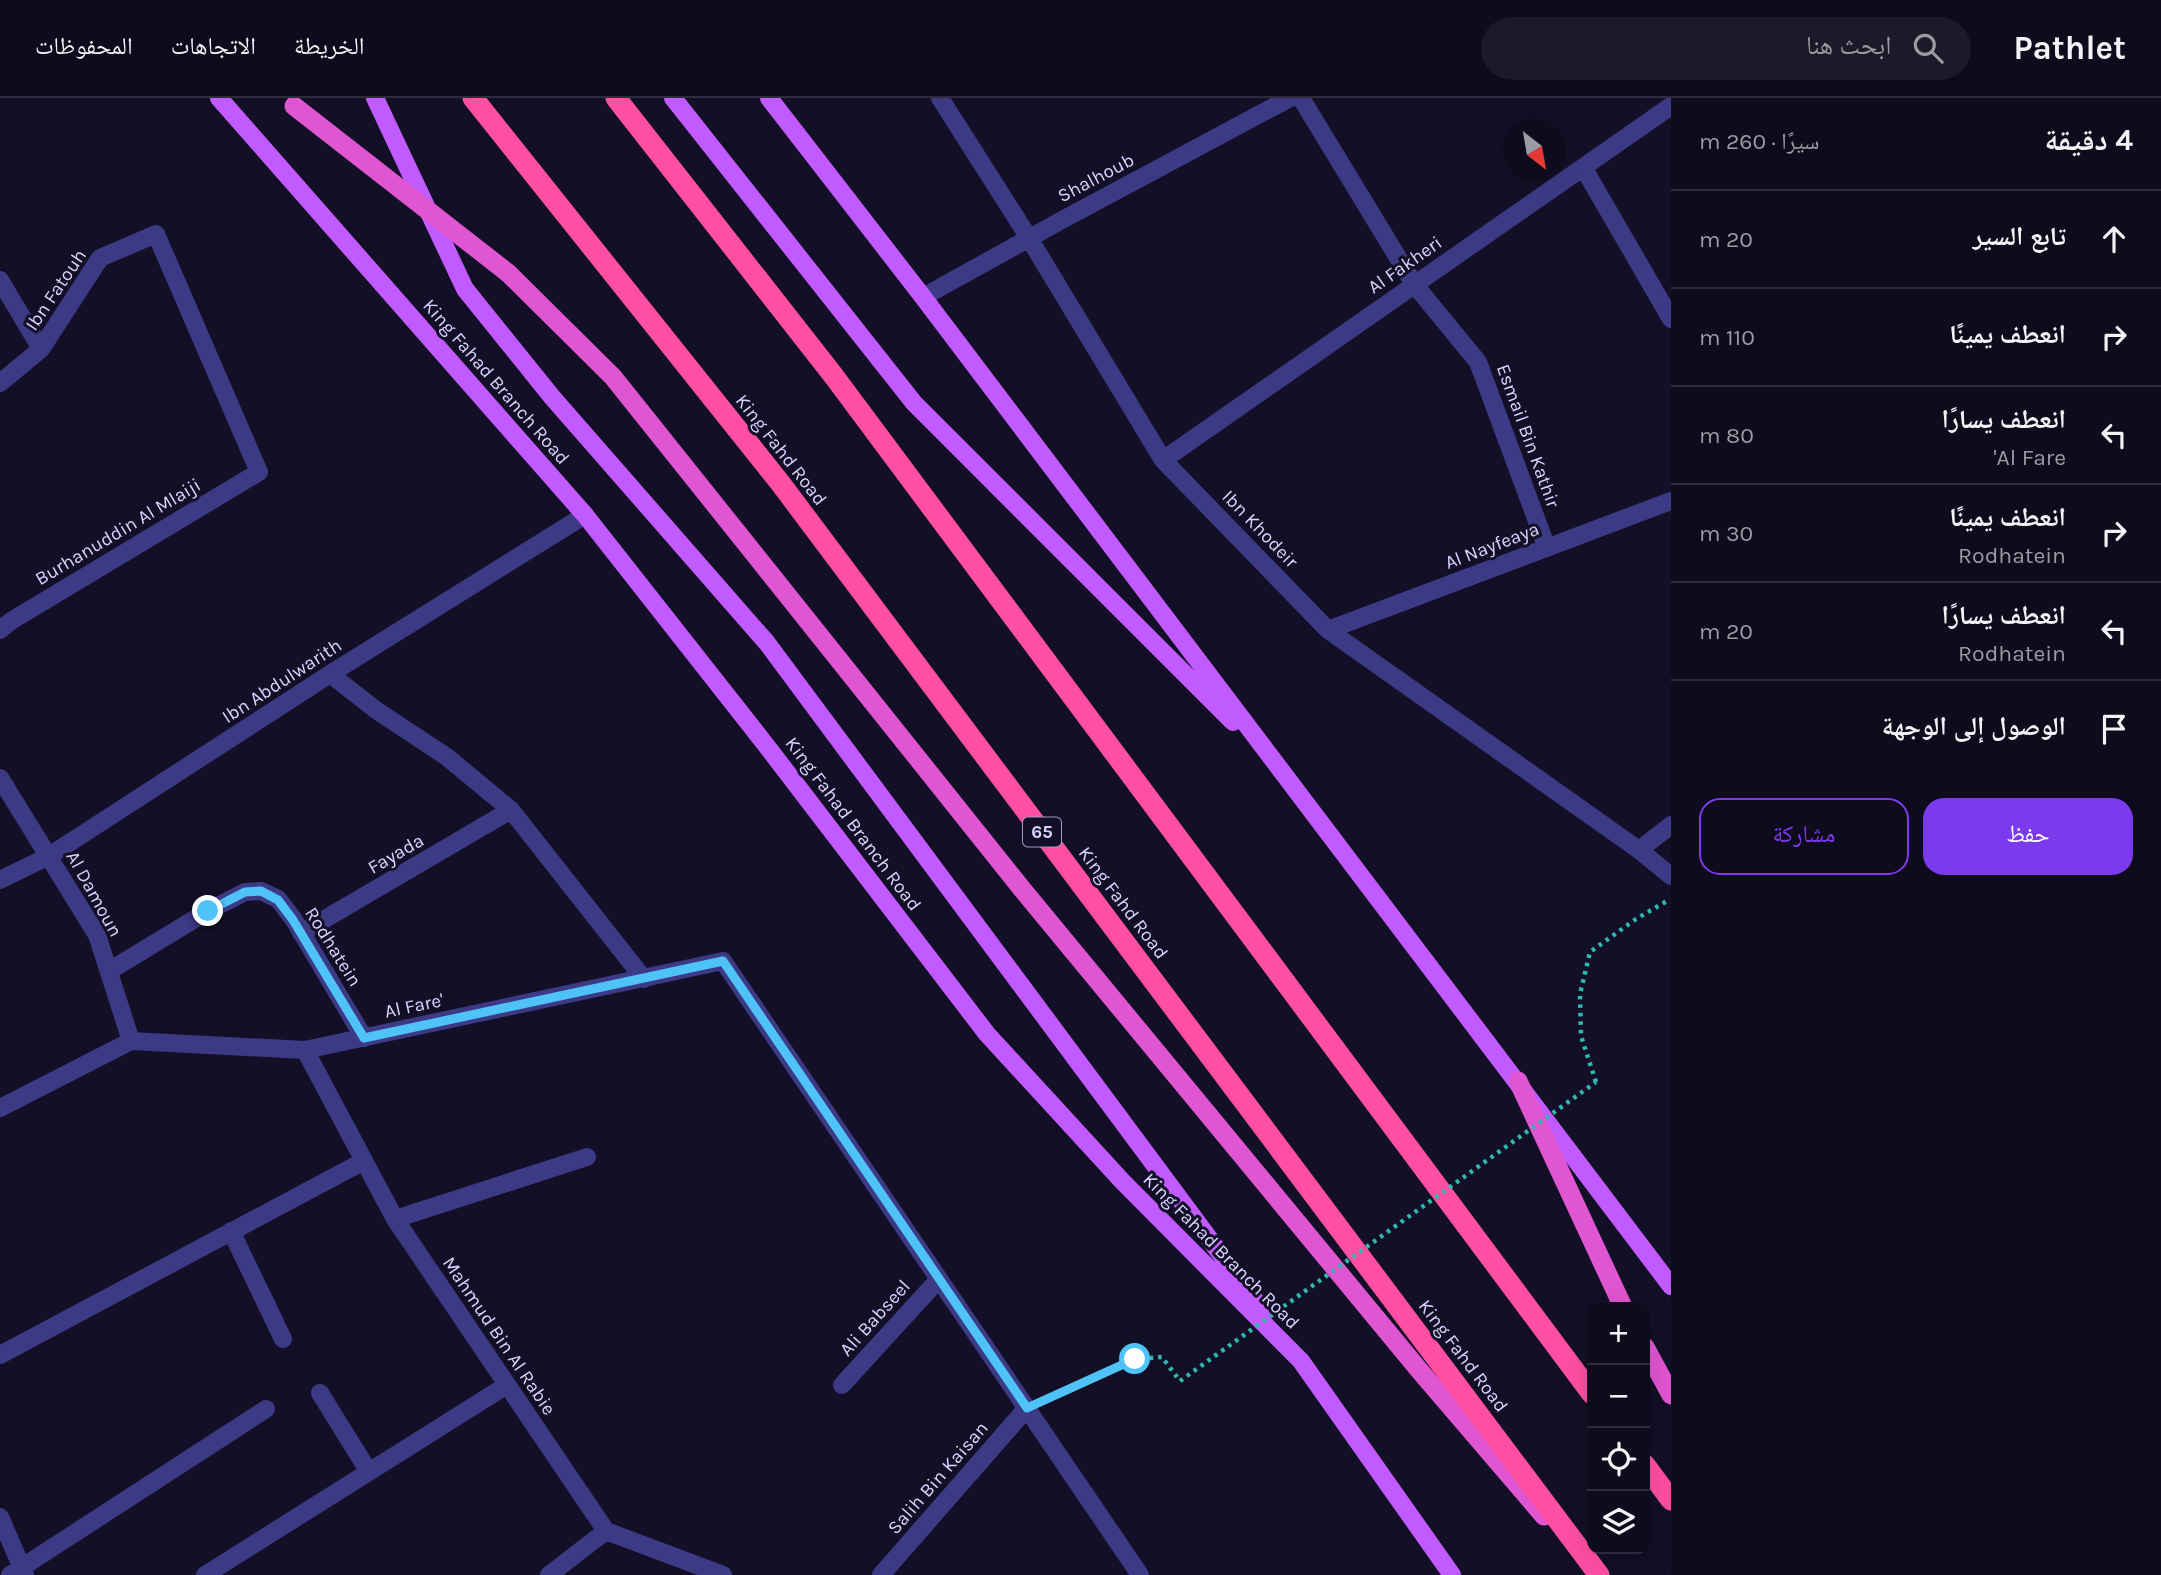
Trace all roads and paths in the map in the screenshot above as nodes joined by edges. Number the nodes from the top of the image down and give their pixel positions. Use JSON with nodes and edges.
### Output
{"nodes":[{"id":1,"x":219,"y":98,"type":"edge"},
{"id":2,"x":375,"y":98,"type":"edge"},
{"id":3,"x":473,"y":98,"type":"edge"},
{"id":4,"x":616,"y":98,"type":"edge"},
{"id":5,"x":673,"y":98,"type":"edge"},
{"id":6,"x":769,"y":98,"type":"edge"},
{"id":7,"x":940,"y":98,"type":"edge"},
{"id":8,"x":1290,"y":98,"type":"edge"},
{"id":9,"x":1301,"y":98,"type":"edge"},
{"id":10,"x":289,"y":102,"type":"edge"},
{"id":11,"x":1671,"y":106,"type":"edge"},
{"id":12,"x":1583,"y":167,"type":"junction"},
{"id":13,"x":1030,"y":238,"type":"junction"},
{"id":14,"x":0,"y":280,"type":"edge"},
{"id":15,"x":1414,"y":284,"type":"junction"},
{"id":16,"x":923,"y":297,"type":"junction"},
{"id":17,"x":1671,"y":319,"type":"edge"},
{"id":18,"x":41,"y":349,"type":"junction"},
{"id":19,"x":0,"y":383,"type":"edge"},
{"id":20,"x":1163,"y":460,"type":"junction"},
{"id":21,"x":259,"y":472,"type":"joint"},
{"id":22,"x":1671,"y":501,"type":"edge"},
{"id":23,"x":585,"y":515,"type":"junction"},
{"id":24,"x":1547,"y":548,"type":"junction"},
{"id":25,"x":0,"y":630,"type":"edge"},
{"id":26,"x":1328,"y":630,"type":"junction"},
{"id":27,"x":330,"y":674,"type":"junction"},
{"id":28,"x":1280,"y":769,"type":"junction"},
{"id":29,"x":0,"y":778,"type":"edge"},
{"id":30,"x":511,"y":810,"type":"junction"},
{"id":31,"x":1671,"y":825,"type":"edge"},
{"id":32,"x":1639,"y":850,"type":"junction"},
{"id":33,"x":49,"y":856,"type":"junction"},
{"id":34,"x":1671,"y":876,"type":"edge"},
{"id":35,"x":0,"y":880,"type":"edge"},
{"id":36,"x":1671,"y":899,"type":"edge"},
{"id":37,"x":301,"y":933,"type":"junction"},
{"id":38,"x":109,"y":971,"type":"junction"},
{"id":39,"x":644,"y":979,"type":"junction"},
{"id":40,"x":364,"y":1038,"type":"junction"},
{"id":41,"x":131,"y":1041,"type":"junction"},
{"id":42,"x":305,"y":1050,"type":"junction"},
{"id":43,"x":1518,"y":1081,"type":"junction"},
{"id":44,"x":0,"y":1108,"type":"edge"},
{"id":45,"x":587,"y":1157,"type":"dead end"},
{"id":46,"x":364,"y":1161,"type":"junction"},
{"id":47,"x":395,"y":1219,"type":"junction"},
{"id":48,"x":231,"y":1231,"type":"junction"},
{"id":49,"x":939,"y":1279,"type":"junction"},
{"id":50,"x":1671,"y":1286,"type":"edge"},
{"id":51,"x":1621,"y":1302,"type":"edge"},
{"id":52,"x":283,"y":1339,"type":"dead end"},
{"id":53,"x":0,"y":1354,"type":"edge"},
{"id":54,"x":1650,"y":1356,"type":"edge"},
{"id":55,"x":1301,"y":1361,"type":"junction"},
{"id":56,"x":507,"y":1385,"type":"junction"},
{"id":57,"x":842,"y":1385,"type":"dead end"},
{"id":58,"x":1587,"y":1387,"type":"edge"},
{"id":59,"x":320,"y":1393,"type":"dead end"},
{"id":60,"x":1671,"y":1395,"type":"edge"},
{"id":61,"x":1027,"y":1408,"type":"junction"},
{"id":62,"x":266,"y":1409,"type":"dead end"},
{"id":63,"x":369,"y":1472,"type":"junction"},
{"id":64,"x":1650,"y":1472,"type":"edge"},
{"id":65,"x":1671,"y":1500,"type":"edge"},
{"id":66,"x":0,"y":1517,"type":"edge"},
{"id":67,"x":606,"y":1531,"type":"junction"},
{"id":68,"x":19,"y":1572,"type":"edge"},
{"id":69,"x":205,"y":1575,"type":"edge"},
{"id":70,"x":549,"y":1575,"type":"edge"},
{"id":71,"x":723,"y":1575,"type":"edge"},
{"id":72,"x":881,"y":1575,"type":"edge"},
{"id":73,"x":1140,"y":1575,"type":"edge"},
{"id":74,"x":1452,"y":1575,"type":"edge"},
{"id":75,"x":1594,"y":1575,"type":"edge"},
{"id":76,"x":1600,"y":1575,"type":"edge"}],
"edges":[{"from":1,"to":23,"type":"main road","name":"King Fahad Branch Road"},
{"from":2,"to":55,"type":"main road"},
{"from":3,"to":76,"type":"highway","name":"King Fahd Road","number":"65"},
{"from":4,"to":58,"type":"highway"},
{"from":5,"to":28,"type":"main road"},
{"from":6,"to":16,"type":"main road"},
{"from":7,"to":13,"type":"street","name":"Ibn Khodeir"},
{"from":8,"to":13,"type":"street","name":"Shalhoub"},
{"from":9,"to":15,"type":"street","name":"Esmail Bin Kathir"},
{"from":10,"to":75,"type":"highway","bridge":true},
{"from":11,"to":12,"type":"street","name":"Al Fakheri"},
{"from":12,"to":15,"type":"street","name":"Al Fakheri"},
{"from":12,"to":17,"type":"street"},
{"from":13,"to":16,"type":"street","name":"Shalhoub"},
{"from":13,"to":20,"type":"street","name":"Ibn Khodeir"},
{"from":14,"to":18,"type":"street"},
{"from":15,"to":20,"type":"street","name":"Al Fakheri"},
{"from":15,"to":24,"type":"street","name":"Esmail Bin Kathir"},
{"from":16,"to":28,"type":"main road"},
{"from":18,"to":19,"type":"street","name":"Ibn Fatouh"},
{"from":18,"to":21,"type":"street","name":"Ibn Fatouh"},
{"from":20,"to":26,"type":"street","name":"Ibn Khodeir"},
{"from":21,"to":25,"type":"street","name":"Burhanuddin Al Mlaiji"},
{"from":22,"to":24,"type":"street","name":"Al Nayfeaya"},
{"from":23,"to":27,"type":"street","name":"Ibn Abdulwarith"},
{"from":23,"to":55,"type":"main road","name":"King Fahad Branch Road"},
{"from":24,"to":26,"type":"street","name":"Al Nayfeaya"},
{"from":26,"to":32,"type":"street","name":"Ibn Khodeir"},
{"from":27,"to":30,"type":"street"},
{"from":27,"to":33,"type":"street","name":"Ibn Abdulwarith"},
{"from":28,"to":43,"type":"main road"},
{"from":29,"to":33,"type":"street","name":"Al Damoun"},
{"from":30,"to":37,"type":"street","name":"Fayada"},
{"from":30,"to":39,"type":"street"},
{"from":31,"to":32,"type":"street"},
{"from":32,"to":34,"type":"street","name":"Ibn Khodeir"},
{"from":33,"to":35,"type":"street","name":"Ibn Abdulwarith"},
{"from":33,"to":38,"type":"street","name":"Al Damoun"},
{"from":36,"to":61,"type":"path","bridge":true},
{"from":37,"to":38,"type":"street","name":"Rodhatein"},
{"from":37,"to":40,"type":"street","name":"Rodhatein"},
{"from":38,"to":41,"type":"street","name":"Al Damoun"},
{"from":39,"to":40,"type":"street","name":"Al Fare'"},
{"from":39,"to":49,"type":"street","name":"Al Fare'"},
{"from":40,"to":42,"type":"street","name":"Al Fare'"},
{"from":41,"to":42,"type":"street","name":"Al Fare'"},
{"from":41,"to":44,"type":"street"},
{"from":42,"to":46,"type":"street","name":"Mahmud Bin Al Rabie"},
{"from":43,"to":50,"type":"main road"},
{"from":43,"to":51,"type":"highway"},
{"from":45,"to":47,"type":"street"},
{"from":46,"to":47,"type":"street","name":"Mahmud Bin Al Rabie"},
{"from":46,"to":48,"type":"street"},
{"from":47,"to":56,"type":"street","name":"Mahmud Bin Al Rabie"},
{"from":48,"to":52,"type":"street"},
{"from":48,"to":53,"type":"street"},
{"from":49,"to":57,"type":"street","name":"Ali Babseel"},
{"from":49,"to":61,"type":"street"},
{"from":54,"to":60,"type":"highway"},
{"from":55,"to":74,"type":"main road","name":"King Fahad Branch Road"},
{"from":56,"to":63,"type":"street"},
{"from":56,"to":67,"type":"street","name":"Mahmud Bin Al Rabie"},
{"from":59,"to":63,"type":"street"},
{"from":61,"to":72,"type":"street","name":"Salih Bin Kaisan"},
{"from":61,"to":73,"type":"street"},
{"from":62,"to":68,"type":"street"},
{"from":63,"to":69,"type":"street"},
{"from":64,"to":65,"type":"highway"},
{"from":66,"to":68,"type":"street"},
{"from":67,"to":70,"type":"street"},
{"from":67,"to":71,"type":"street"}]}
